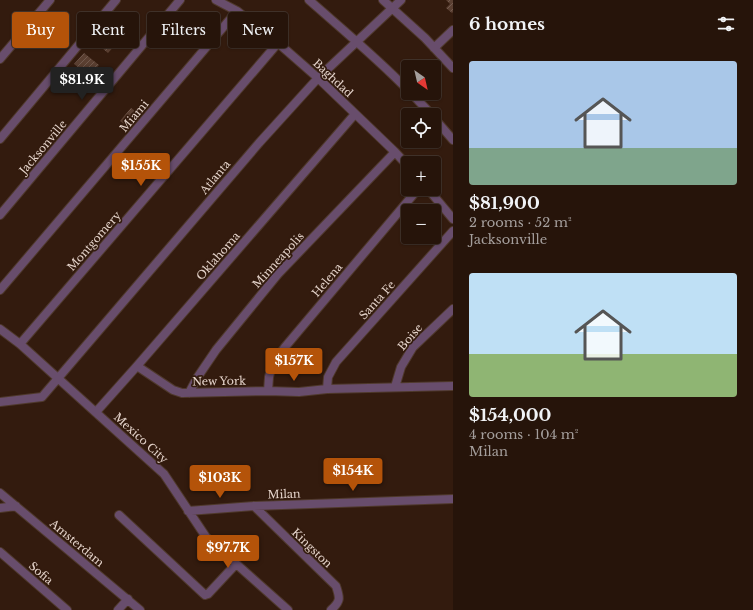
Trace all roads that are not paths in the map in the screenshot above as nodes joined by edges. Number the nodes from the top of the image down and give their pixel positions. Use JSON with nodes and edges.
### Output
{"nodes":[{"id":1,"x":50,"y":0,"type":"edge"},
{"id":2,"x":116,"y":0,"type":"edge"},
{"id":3,"x":180,"y":0,"type":"edge"},
{"id":4,"x":216,"y":0,"type":"edge"},
{"id":5,"x":309,"y":0,"type":"edge"},
{"id":6,"x":383,"y":0,"type":"edge"},
{"id":7,"x":401,"y":0,"type":"edge"},
{"id":8,"x":392,"y":8,"type":"junction"},
{"id":9,"x":237,"y":11,"type":"joint"},
{"id":10,"x":453,"y":30,"type":"edge"},
{"id":11,"x":356,"y":41,"type":"junction"},
{"id":12,"x":274,"y":48,"type":"edge"},
{"id":13,"x":284,"y":48,"type":"edge"},
{"id":14,"x":434,"y":48,"type":"junction"},
{"id":15,"x":0,"y":59,"type":"edge"},
{"id":16,"x":453,"y":68,"type":"edge"},
{"id":17,"x":318,"y":78,"type":"junction"},
{"id":18,"x":401,"y":83,"type":"edge"},
{"id":19,"x":418,"y":100,"type":"edge"},
{"id":20,"x":425,"y":108,"type":"edge"},
{"id":21,"x":355,"y":114,"type":"junction"},
{"id":22,"x":441,"y":126,"type":"edge"},
{"id":23,"x":0,"y":139,"type":"edge"},
{"id":24,"x":453,"y":140,"type":"edge"},
{"id":25,"x":395,"y":152,"type":"junction"},
{"id":26,"x":401,"y":158,"type":"edge"},
{"id":27,"x":412,"y":196,"type":"edge"},
{"id":28,"x":434,"y":196,"type":"edge"},
{"id":29,"x":0,"y":215,"type":"edge"},
{"id":30,"x":453,"y":219,"type":"edge"},
{"id":31,"x":453,"y":232,"type":"edge"},
{"id":32,"x":0,"y":290,"type":"edge"},
{"id":33,"x":453,"y":309,"type":"edge"},
{"id":34,"x":0,"y":329,"type":"edge"},
{"id":35,"x":20,"y":344,"type":"junction"},
{"id":36,"x":138,"y":366,"type":"junction"},
{"id":37,"x":58,"y":378,"type":"junction"},
{"id":38,"x":453,"y":386,"type":"edge"},
{"id":39,"x":395,"y":387,"type":"junction"},
{"id":40,"x":327,"y":389,"type":"junction"},
{"id":41,"x":268,"y":391,"type":"junction"},
{"id":42,"x":189,"y":393,"type":"junction"},
{"id":43,"x":0,"y":402,"type":"edge"},
{"id":44,"x":96,"y":412,"type":"junction"},
{"id":45,"x":0,"y":492,"type":"edge"},
{"id":46,"x":453,"y":499,"type":"edge"},
{"id":47,"x":16,"y":506,"type":"junction"},
{"id":48,"x":254,"y":506,"type":"junction"},
{"id":49,"x":0,"y":508,"type":"edge"},
{"id":50,"x":188,"y":511,"type":"junction"},
{"id":51,"x":118,"y":515,"type":"dead end"},
{"id":52,"x":0,"y":552,"type":"edge"},
{"id":53,"x":236,"y":564,"type":"junction"},
{"id":54,"x":128,"y":599,"type":"junction"},
{"id":55,"x":67,"y":610,"type":"edge"},
{"id":56,"x":118,"y":610,"type":"edge"},
{"id":57,"x":140,"y":610,"type":"edge"},
{"id":58,"x":288,"y":610,"type":"edge"},
{"id":59,"x":331,"y":610,"type":"edge"}],
"edges":[{"from":1,"to":15,"type":"street"},
{"from":2,"to":23,"type":"street"},
{"from":3,"to":29,"type":"street","name":"Jacksonville"},
{"from":4,"to":9,"type":"street","name":"Baghdad"},
{"from":5,"to":11,"type":"street"},
{"from":6,"to":8,"type":"street"},
{"from":7,"to":8,"type":"street","name":"Atlanta"},
{"from":8,"to":11,"type":"street","name":"Atlanta"},
{"from":8,"to":14,"type":"street"},
{"from":9,"to":32,"type":"street","name":"Miami"},
{"from":10,"to":14,"type":"street"},
{"from":11,"to":17,"type":"street","name":"Atlanta"},
{"from":11,"to":18,"type":"street"},
{"from":12,"to":35,"type":"street","name":"Montgomery"},
{"from":13,"to":17,"type":"street","name":"Baghdad"},
{"from":14,"to":16,"type":"street"},
{"from":17,"to":21,"type":"street","name":"Baghdad"},
{"from":17,"to":37,"type":"street","name":"Atlanta"},
{"from":19,"to":20,"type":"street"},
{"from":21,"to":25,"type":"street","name":"Baghdad"},
{"from":21,"to":36,"type":"street","name":"Oklahoma"},
{"from":22,"to":24,"type":"street"},
{"from":25,"to":26,"type":"street","name":"Baghdad"},
{"from":25,"to":42,"type":"street","name":"Minneapolis"},
{"from":27,"to":41,"type":"street","name":"Helena"},
{"from":28,"to":30,"type":"street"},
{"from":31,"to":40,"type":"street","name":"Santa Fe"},
{"from":33,"to":39,"type":"street","name":"Boise"},
{"from":34,"to":35,"type":"street","name":"Mexico City"},
{"from":35,"to":37,"type":"street","name":"Mexico City"},
{"from":36,"to":42,"type":"street","name":"New York"},
{"from":36,"to":44,"type":"street","name":"Oklahoma"},
{"from":37,"to":43,"type":"street","name":"Atlanta"},
{"from":37,"to":44,"type":"street","name":"Mexico City"},
{"from":38,"to":39,"type":"street","name":"New York"},
{"from":39,"to":40,"type":"street","name":"New York"},
{"from":40,"to":41,"type":"street","name":"New York"},
{"from":41,"to":42,"type":"street","name":"New York"},
{"from":44,"to":50,"type":"street","name":"Mexico City"},
{"from":45,"to":47,"type":"street","name":"Amsterdam"},
{"from":46,"to":48,"type":"street","name":"Milan"},
{"from":47,"to":49,"type":"street"},
{"from":47,"to":54,"type":"street","name":"Amsterdam"},
{"from":48,"to":50,"type":"street","name":"Milan"},
{"from":48,"to":59,"type":"street","name":"Kingston"},
{"from":50,"to":53,"type":"street","name":"Mexico City"},
{"from":51,"to":53,"type":"street"},
{"from":52,"to":55,"type":"street","name":"Sofia"},
{"from":53,"to":58,"type":"street","name":"Mexico City"},
{"from":54,"to":56,"type":"street"},
{"from":54,"to":57,"type":"street","name":"Amsterdam"}]}
